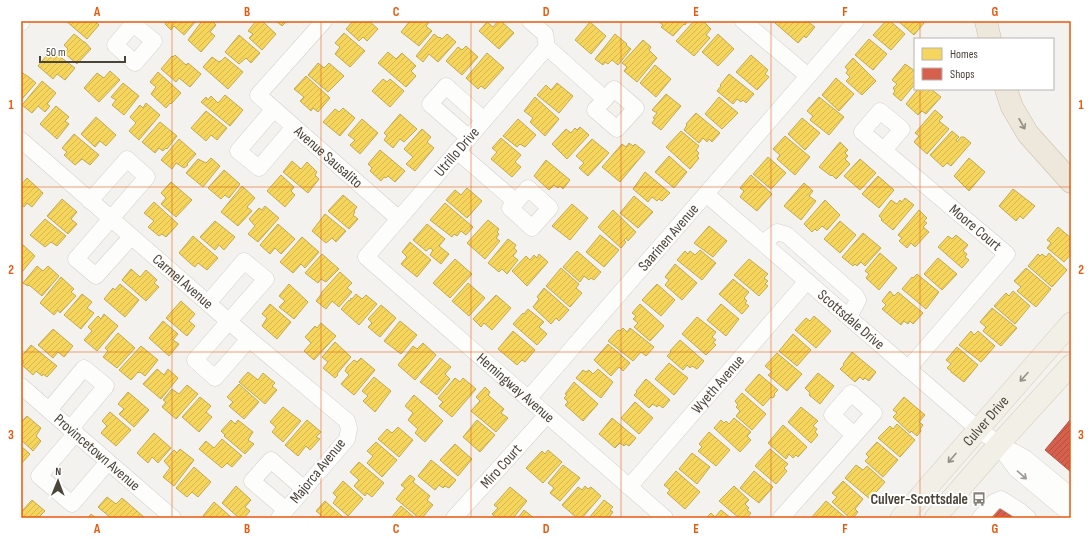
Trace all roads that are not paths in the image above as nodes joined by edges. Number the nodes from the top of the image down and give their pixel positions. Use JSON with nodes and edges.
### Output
{"nodes":[{"id":1,"x":324,"y":21,"type":"edge"},
{"id":2,"x":530,"y":21,"type":"edge"},
{"id":3,"x":744,"y":21,"type":"edge"},
{"id":4,"x":856,"y":21,"type":"edge"},
{"id":5,"x":986,"y":21,"type":"edge"},
{"id":6,"x":990,"y":38,"type":"edge"},
{"id":7,"x":547,"y":47,"type":"junction"},
{"id":8,"x":808,"y":76,"type":"junction"},
{"id":9,"x":1006,"y":90,"type":"edge"},
{"id":10,"x":605,"y":98,"type":"dead end"},
{"id":11,"x":274,"y":109,"type":"junction"},
{"id":12,"x":484,"y":120,"type":"junction"},
{"id":13,"x":294,"y":127,"type":"junction"},
{"id":14,"x":469,"y":138,"type":"junction"},
{"id":15,"x":21,"y":140,"type":"edge"},
{"id":16,"x":884,"y":150,"type":"dead end"},
{"id":17,"x":457,"y":151,"type":"junction"},
{"id":18,"x":1071,"y":182,"type":"edge"},
{"id":19,"x":706,"y":194,"type":"junction"},
{"id":20,"x":90,"y":201,"type":"junction"},
{"id":21,"x":516,"y":202,"type":"dead end"},
{"id":22,"x":110,"y":218,"type":"junction"},
{"id":23,"x":399,"y":219,"type":"junction"},
{"id":24,"x":131,"y":237,"type":"junction"},
{"id":25,"x":762,"y":243,"type":"junction"},
{"id":26,"x":366,"y":257,"type":"joint"},
{"id":27,"x":807,"y":281,"type":"junction"},
{"id":28,"x":208,"y":303,"type":"junction"},
{"id":29,"x":849,"y":317,"type":"junction"},
{"id":30,"x":229,"y":321,"type":"junction"},
{"id":31,"x":1071,"y":323,"type":"edge"},
{"id":32,"x":249,"y":339,"type":"junction"},
{"id":33,"x":1071,"y":365,"type":"edge"},
{"id":34,"x":908,"y":369,"type":"junction"},
{"id":35,"x":21,"y":386,"type":"edge"},
{"id":36,"x":528,"y":399,"type":"junction"},
{"id":37,"x":49,"y":410,"type":"junction"},
{"id":38,"x":547,"y":415,"type":"junction"},
{"id":39,"x":346,"y":421,"type":"joint"},
{"id":40,"x":978,"y":429,"type":"junction"},
{"id":41,"x":73,"y":431,"type":"junction"},
{"id":42,"x":854,"y":435,"type":"dead end"},
{"id":43,"x":998,"y":444,"type":"junction"},
{"id":44,"x":108,"y":462,"type":"junction"},
{"id":45,"x":629,"y":487,"type":"junction"},
{"id":46,"x":304,"y":489,"type":"junction"},
{"id":47,"x":1071,"y":496,"type":"edge"},
{"id":48,"x":1014,"y":512,"type":"edge"},
{"id":49,"x":283,"y":514,"type":"edge"},
{"id":50,"x":1071,"y":515,"type":"edge"},
{"id":51,"x":173,"y":518,"type":"edge"},
{"id":52,"x":456,"y":518,"type":"edge"},
{"id":53,"x":665,"y":518,"type":"edge"},
{"id":54,"x":781,"y":518,"type":"edge"},
{"id":55,"x":901,"y":518,"type":"edge"},
{"id":56,"x":935,"y":518,"type":"edge"},
{"id":57,"x":980,"y":518,"type":"edge"},
{"id":58,"x":1028,"y":518,"type":"edge"}],
"edges":[{"from":1,"to":11,"type":"street","name":"Avenue Sausalito"},
{"from":2,"to":7,"type":"street"},
{"from":3,"to":8,"type":"street"},
{"from":4,"to":8,"type":"street","name":"Saarinen Avenue"},
{"from":5,"to":6,"type":"highway"},
{"from":7,"to":10,"type":"street"},
{"from":7,"to":12,"type":"street","name":"Utrillo Drive"},
{"from":8,"to":19,"type":"street","name":"Saarinen Avenue"},
{"from":9,"to":18,"type":"highway","one_way":true},
{"from":11,"to":13,"type":"street","name":"Avenue Sausalito"},
{"from":11,"to":13,"type":"street"},
{"from":12,"to":14,"type":"street","name":"Utrillo Drive"},
{"from":12,"to":14,"type":"street"},
{"from":13,"to":23,"type":"street","name":"Avenue Sausalito"},
{"from":14,"to":17,"type":"street","name":"Utrillo Drive"},
{"from":15,"to":20,"type":"street","name":"Carmel Avenue"},
{"from":16,"to":34,"type":"street","name":"Moore Court"},
{"from":17,"to":21,"type":"street"},
{"from":17,"to":23,"type":"street","name":"Utrillo Drive"},
{"from":19,"to":25,"type":"street","name":"Scottsdale Drive"},
{"from":19,"to":36,"type":"street","name":"Saarinen Avenue"},
{"from":20,"to":22,"type":"street","name":"Carmel Avenue"},
{"from":20,"to":22,"type":"street"},
{"from":22,"to":24,"type":"street","name":"Carmel Avenue"},
{"from":22,"to":24,"type":"street"},
{"from":23,"to":26,"type":"street","name":"Utrillo Drive"},
{"from":24,"to":28,"type":"street","name":"Carmel Avenue"},
{"from":25,"to":27,"type":"street","name":"Scottsdale Drive"},
{"from":25,"to":29,"type":"street"},
{"from":26,"to":36,"type":"street","name":"Hemingway Avenue"},
{"from":27,"to":29,"type":"street","name":"Scottsdale Drive"},
{"from":27,"to":45,"type":"street","name":"Wyeth Avenue"},
{"from":28,"to":30,"type":"street","name":"Carmel Avenue"},
{"from":28,"to":30,"type":"street"},
{"from":29,"to":34,"type":"street","name":"Scottsdale Drive"},
{"from":30,"to":32,"type":"street","name":"Carmel Avenue"},
{"from":30,"to":32,"type":"street"},
{"from":31,"to":40,"type":"main road","name":"Culver Drive","one_way":true},
{"from":32,"to":39,"type":"street","name":"Carmel Avenue"},
{"from":33,"to":43,"type":"main road","name":"Culver Drive"},
{"from":34,"to":40,"type":"street","name":"Scottsdale Drive"},
{"from":35,"to":37,"type":"street","name":"Provincetown Avenue"},
{"from":36,"to":38,"type":"street","name":"Hemingway Avenue"},
{"from":37,"to":41,"type":"street","name":"Provincetown Avenue"},
{"from":37,"to":41,"type":"street"},
{"from":38,"to":45,"type":"street","name":"Hemingway Avenue"},
{"from":38,"to":52,"type":"street","name":"Miro Court"},
{"from":39,"to":46,"type":"street","name":"Majorca Avenue"},
{"from":40,"to":43,"type":"street","name":"Scottsdale Drive"},
{"from":40,"to":55,"type":"main road","name":"Culver Drive","one_way":true},
{"from":41,"to":44,"type":"street","name":"Provincetown Avenue"},
{"from":41,"to":44,"type":"street"},
{"from":42,"to":54,"type":"street"},
{"from":43,"to":47,"type":"street"},
{"from":43,"to":50,"type":"street","one_way":true},
{"from":43,"to":56,"type":"main road","name":"Culver Drive"},
{"from":44,"to":51,"type":"street","name":"Provincetown Avenue"},
{"from":45,"to":53,"type":"street","name":"Hemingway Avenue"},
{"from":46,"to":49,"type":"street","name":"Majorca Avenue"},
{"from":46,"to":49,"type":"street"},
{"from":48,"to":57,"type":"street"},
{"from":48,"to":58,"type":"street"}]}
